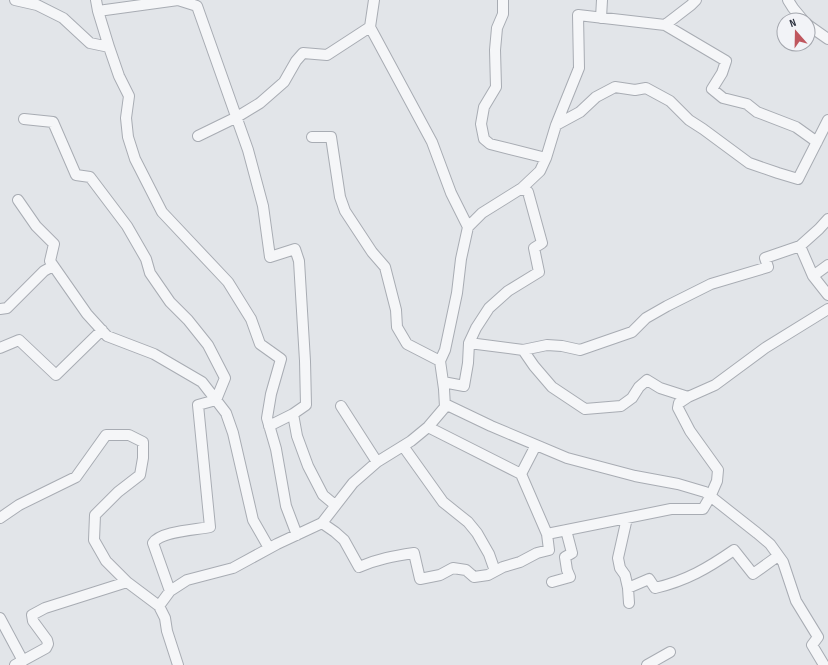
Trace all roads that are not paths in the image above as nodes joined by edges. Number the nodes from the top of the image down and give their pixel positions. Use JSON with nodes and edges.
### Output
{"nodes":[{"id":1,"x":15,"y":0,"type":"edge"},
{"id":2,"x":96,"y":0,"type":"edge"},
{"id":3,"x":178,"y":0,"type":"edge"},
{"id":4,"x":374,"y":0,"type":"edge"},
{"id":5,"x":502,"y":0,"type":"edge"},
{"id":6,"x":602,"y":0,"type":"edge"},
{"id":7,"x":696,"y":0,"type":"edge"},
{"id":8,"x":790,"y":1,"type":"edge"},
{"id":9,"x":98,"y":11,"type":"junction"},
{"id":10,"x":798,"y":12,"type":"edge"},
{"id":11,"x":601,"y":18,"type":"junction"},
{"id":12,"x":664,"y":26,"type":"junction"},
{"id":13,"x":370,"y":27,"type":"junction"},
{"id":14,"x":816,"y":31,"type":"edge"},
{"id":15,"x":828,"y":39,"type":"edge"},
{"id":16,"x":109,"y":47,"type":"junction"},
{"id":17,"x":237,"y":117,"type":"junction"},
{"id":18,"x":24,"y":119,"type":"dead end"},
{"id":19,"x":828,"y":120,"type":"edge"},
{"id":20,"x":556,"y":125,"type":"junction"},
{"id":21,"x":198,"y":136,"type":"dead end"},
{"id":22,"x":312,"y":137,"type":"dead end"},
{"id":23,"x":817,"y":142,"type":"junction"},
{"id":24,"x":546,"y":158,"type":"junction"},
{"id":25,"x":522,"y":188,"type":"junction"},
{"id":26,"x":18,"y":200,"type":"dead end"},
{"id":27,"x":828,"y":219,"type":"edge"},
{"id":28,"x":468,"y":226,"type":"junction"},
{"id":29,"x":800,"y":246,"type":"junction"},
{"id":30,"x":828,"y":265,"type":"edge"},
{"id":31,"x":53,"y":266,"type":"junction"},
{"id":32,"x":813,"y":276,"type":"junction"},
{"id":33,"x":828,"y":295,"type":"edge"},
{"id":34,"x":0,"y":309,"type":"edge"},
{"id":35,"x":828,"y":309,"type":"edge"},
{"id":36,"x":102,"y":330,"type":"junction"},
{"id":37,"x":469,"y":343,"type":"junction"},
{"id":38,"x":0,"y":348,"type":"edge"},
{"id":39,"x":523,"y":350,"type":"junction"},
{"id":40,"x":440,"y":361,"type":"junction"},
{"id":41,"x":443,"y":382,"type":"junction"},
{"id":42,"x":688,"y":397,"type":"junction"},
{"id":43,"x":216,"y":400,"type":"junction"},
{"id":44,"x":445,"y":404,"type":"junction"},
{"id":45,"x":341,"y":406,"type":"dead end"},
{"id":46,"x":293,"y":414,"type":"junction"},
{"id":47,"x":269,"y":426,"type":"junction"},
{"id":48,"x":428,"y":427,"type":"junction"},
{"id":49,"x":536,"y":445,"type":"junction"},
{"id":50,"x":403,"y":446,"type":"junction"},
{"id":51,"x":377,"y":462,"type":"junction"},
{"id":52,"x":521,"y":474,"type":"junction"},
{"id":53,"x":710,"y":497,"type":"junction"},
{"id":54,"x":335,"y":505,"type":"junction"},
{"id":55,"x":0,"y":518,"type":"edge"},
{"id":56,"x":627,"y":518,"type":"junction"},
{"id":57,"x":322,"y":523,"type":"junction"},
{"id":58,"x":566,"y":530,"type":"junction"},
{"id":59,"x":547,"y":534,"type":"junction"},
{"id":60,"x":297,"y":535,"type":"junction"},
{"id":61,"x":269,"y":548,"type":"junction"},
{"id":62,"x":778,"y":556,"type":"junction"},
{"id":63,"x":494,"y":571,"type":"junction"},
{"id":64,"x":127,"y":582,"type":"junction"},
{"id":65,"x":552,"y":582,"type":"dead end"},
{"id":66,"x":628,"y":588,"type":"junction"},
{"id":67,"x":170,"y":591,"type":"junction"},
{"id":68,"x":629,"y":603,"type":"dead end"},
{"id":69,"x":159,"y":606,"type":"junction"},
{"id":70,"x":0,"y":618,"type":"edge"},
{"id":71,"x":670,"y":652,"type":"dead end"},
{"id":72,"x":19,"y":663,"type":"edge"},
{"id":73,"x":178,"y":665,"type":"edge"},
{"id":74,"x":648,"y":665,"type":"edge"},
{"id":75,"x":824,"y":665,"type":"edge"}],
"edges":[{"from":1,"to":16,"type":"street"},
{"from":2,"to":9,"type":"street"},
{"from":3,"to":9,"type":"street"},
{"from":3,"to":17,"type":"street"},
{"from":4,"to":13,"type":"street"},
{"from":5,"to":24,"type":"street"},
{"from":6,"to":11,"type":"street"},
{"from":7,"to":12,"type":"street"},
{"from":8,"to":10,"type":"street"},
{"from":9,"to":16,"type":"street"},
{"from":11,"to":12,"type":"street"},
{"from":11,"to":20,"type":"street"},
{"from":12,"to":23,"type":"street"},
{"from":13,"to":17,"type":"street"},
{"from":13,"to":28,"type":"street"},
{"from":14,"to":15,"type":"street"},
{"from":16,"to":47,"type":"street"},
{"from":17,"to":21,"type":"street"},
{"from":17,"to":46,"type":"street"},
{"from":18,"to":43,"type":"street"},
{"from":19,"to":23,"type":"street"},
{"from":20,"to":23,"type":"street"},
{"from":20,"to":24,"type":"street"},
{"from":22,"to":40,"type":"street"},
{"from":24,"to":25,"type":"street"},
{"from":25,"to":28,"type":"street"},
{"from":25,"to":37,"type":"street"},
{"from":26,"to":31,"type":"street"},
{"from":27,"to":29,"type":"street"},
{"from":28,"to":40,"type":"street"},
{"from":29,"to":32,"type":"street"},
{"from":29,"to":39,"type":"street"},
{"from":30,"to":32,"type":"street"},
{"from":31,"to":34,"type":"street"},
{"from":31,"to":36,"type":"street"},
{"from":32,"to":33,"type":"street"},
{"from":35,"to":42,"type":"street"},
{"from":36,"to":38,"type":"street"},
{"from":36,"to":43,"type":"street"},
{"from":37,"to":39,"type":"street"},
{"from":37,"to":41,"type":"street"},
{"from":39,"to":42,"type":"street"},
{"from":40,"to":41,"type":"street"},
{"from":41,"to":44,"type":"street"},
{"from":42,"to":53,"type":"street"},
{"from":43,"to":61,"type":"street"},
{"from":43,"to":67,"type":"street"},
{"from":44,"to":48,"type":"street"},
{"from":44,"to":49,"type":"street"},
{"from":45,"to":51,"type":"street"},
{"from":46,"to":47,"type":"street"},
{"from":46,"to":54,"type":"street"},
{"from":47,"to":60,"type":"street"},
{"from":48,"to":50,"type":"street"},
{"from":48,"to":52,"type":"street"},
{"from":49,"to":52,"type":"street"},
{"from":49,"to":53,"type":"street"},
{"from":50,"to":51,"type":"street"},
{"from":50,"to":63,"type":"street"},
{"from":51,"to":54,"type":"street"},
{"from":52,"to":59,"type":"street"},
{"from":53,"to":56,"type":"street"},
{"from":53,"to":62,"type":"street"},
{"from":54,"to":57,"type":"street"},
{"from":55,"to":64,"type":"street"},
{"from":56,"to":58,"type":"street"},
{"from":56,"to":66,"type":"street"},
{"from":57,"to":60,"type":"street"},
{"from":57,"to":63,"type":"street"},
{"from":58,"to":59,"type":"street"},
{"from":58,"to":65,"type":"street"},
{"from":59,"to":63,"type":"street"},
{"from":60,"to":61,"type":"street"},
{"from":61,"to":67,"type":"street"},
{"from":62,"to":66,"type":"street"},
{"from":62,"to":75,"type":"street"},
{"from":64,"to":69,"type":"street"},
{"from":64,"to":72,"type":"street"},
{"from":66,"to":68,"type":"street"},
{"from":67,"to":69,"type":"street"},
{"from":69,"to":73,"type":"street"},
{"from":70,"to":72,"type":"street"},
{"from":71,"to":74,"type":"street"}]}
